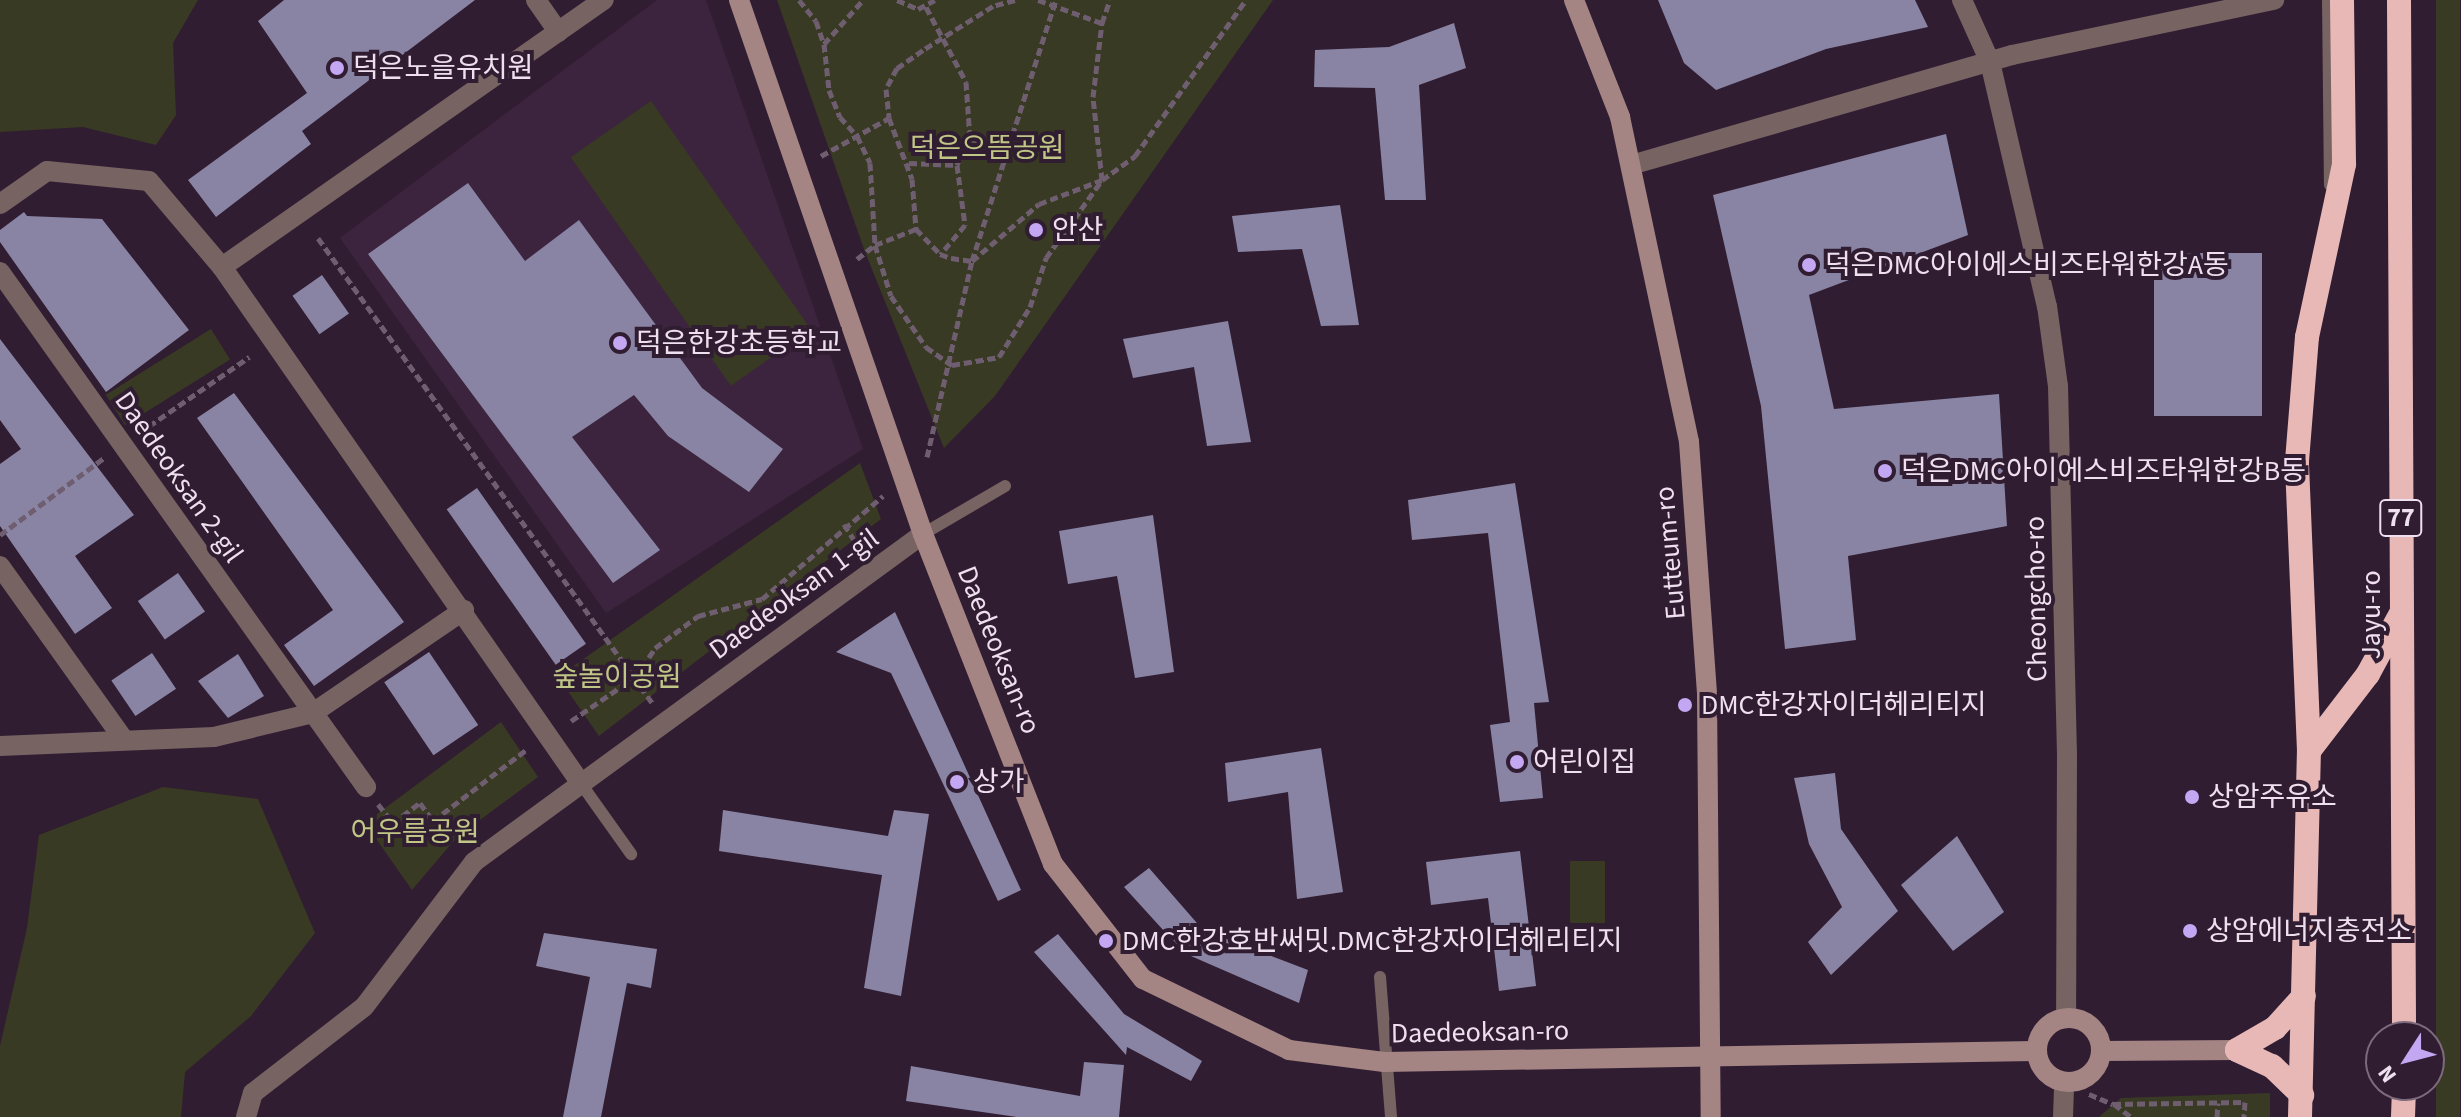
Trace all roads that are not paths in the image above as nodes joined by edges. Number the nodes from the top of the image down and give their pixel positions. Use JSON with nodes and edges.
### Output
{"nodes":[{"id":1,"x":536,"y":0,"type":"edge"},
{"id":2,"x":604,"y":0,"type":"edge"},
{"id":3,"x":739,"y":0,"type":"edge"},
{"id":4,"x":1574,"y":0,"type":"edge"},
{"id":5,"x":1962,"y":0,"type":"edge"},
{"id":6,"x":2274,"y":0,"type":"edge"},
{"id":7,"x":2328,"y":0,"type":"edge"},
{"id":8,"x":2342,"y":0,"type":"edge"},
{"id":9,"x":2399,"y":0,"type":"edge"},
{"id":10,"x":558,"y":32,"type":"junction"},
{"id":11,"x":1990,"y":62,"type":"junction"},
{"id":12,"x":1631,"y":165,"type":"junction"},
{"id":13,"x":0,"y":204,"type":"edge"},
{"id":14,"x":2330,"y":233,"type":"junction"},
{"id":15,"x":222,"y":267,"type":"junction"},
{"id":16,"x":0,"y":272,"type":"edge"},
{"id":17,"x":1005,"y":486,"type":"dead end"},
{"id":18,"x":923,"y":534,"type":"junction"},
{"id":19,"x":0,"y":566,"type":"edge"},
{"id":20,"x":464,"y":610,"type":"junction"},
{"id":21,"x":2401,"y":613,"type":"junction"},
{"id":22,"x":313,"y":713,"type":"junction"},
{"id":23,"x":124,"y":740,"type":"junction"},
{"id":24,"x":0,"y":746,"type":"edge"},
{"id":25,"x":2309,"y":751,"type":"junction"},
{"id":26,"x":582,"y":785,"type":"junction"},
{"id":27,"x":366,"y":787,"type":"road end"},
{"id":28,"x":631,"y":854,"type":"dead end"},
{"id":29,"x":1380,"y":977,"type":"dead end"},
{"id":30,"x":2304,"y":996,"type":"junction"},
{"id":31,"x":2066,"y":1018,"type":"junction"},
{"id":32,"x":2404,"y":1021,"type":"edge"},
{"id":33,"x":2237,"y":1050,"type":"junction"},
{"id":34,"x":2037,"y":1051,"type":"junction"},
{"id":35,"x":2101,"y":1051,"type":"junction"},
{"id":36,"x":1711,"y":1057,"type":"junction"},
{"id":37,"x":1384,"y":1062,"type":"junction"},
{"id":38,"x":2064,"y":1082,"type":"junction"},
{"id":39,"x":2301,"y":1106,"type":"edge"},
{"id":40,"x":246,"y":1117,"type":"edge"},
{"id":41,"x":1391,"y":1117,"type":"edge"},
{"id":42,"x":1711,"y":1117,"type":"edge"},
{"id":43,"x":2063,"y":1117,"type":"edge"}],
"edges":[{"from":1,"to":10,"type":"street"},
{"from":2,"to":10,"type":"street"},
{"from":3,"to":18,"type":"street","name":"Daedeoksan-ro"},
{"from":4,"to":12,"type":"street","name":"Eutteum-ro"},
{"from":5,"to":11,"type":"street","name":"Cheongcho-ro"},
{"from":6,"to":11,"type":"street"},
{"from":7,"to":14,"type":"lane"},
{"from":8,"to":14,"type":"highway"},
{"from":9,"to":21,"type":"highway","name":"Jayu-ro","number":"77"},
{"from":10,"to":15,"type":"street"},
{"from":11,"to":12,"type":"street"},
{"from":11,"to":31,"type":"street","name":"Cheongcho-ro"},
{"from":12,"to":36,"type":"street","name":"Eutteum-ro"},
{"from":13,"to":15,"type":"street"},
{"from":14,"to":25,"type":"highway"},
{"from":15,"to":20,"type":"street"},
{"from":16,"to":22,"type":"street","name":"Daedeoksan 2-gil"},
{"from":17,"to":18,"type":"lane"},
{"from":18,"to":26,"type":"street","name":"Daedeoksan 1-gil"},
{"from":18,"to":37,"type":"street","name":"Daedeoksan-ro"},
{"from":19,"to":23,"type":"street"},
{"from":20,"to":22,"type":"street"},
{"from":20,"to":26,"type":"street"},
{"from":21,"to":25,"type":"highway"},
{"from":21,"to":32,"type":"highway","name":"Jayu-ro","number":"77"},
{"from":22,"to":23,"type":"street"},
{"from":22,"to":27,"type":"street","name":"Daedeoksan 2-gil"},
{"from":23,"to":24,"type":"street"},
{"from":25,"to":30,"type":"highway"},
{"from":26,"to":28,"type":"lane"},
{"from":26,"to":40,"type":"street","name":"Daedeoksan 1-gil"},
{"from":29,"to":37,"type":"lane"},
{"from":30,"to":33,"type":"highway"},
{"from":30,"to":39,"type":"highway"},
{"from":31,"to":34,"type":"street"},
{"from":31,"to":35,"type":"street"},
{"from":33,"to":35,"type":"street"},
{"from":33,"to":39,"type":"highway"},
{"from":34,"to":36,"type":"street","name":"Daedeoksan-ro"},
{"from":34,"to":38,"type":"street"},
{"from":35,"to":38,"type":"street"},
{"from":36,"to":37,"type":"street","name":"Daedeoksan-ro"},
{"from":36,"to":42,"type":"street","name":"Eutteum-ro"},
{"from":37,"to":41,"type":"lane"},
{"from":38,"to":43,"type":"street"}]}
